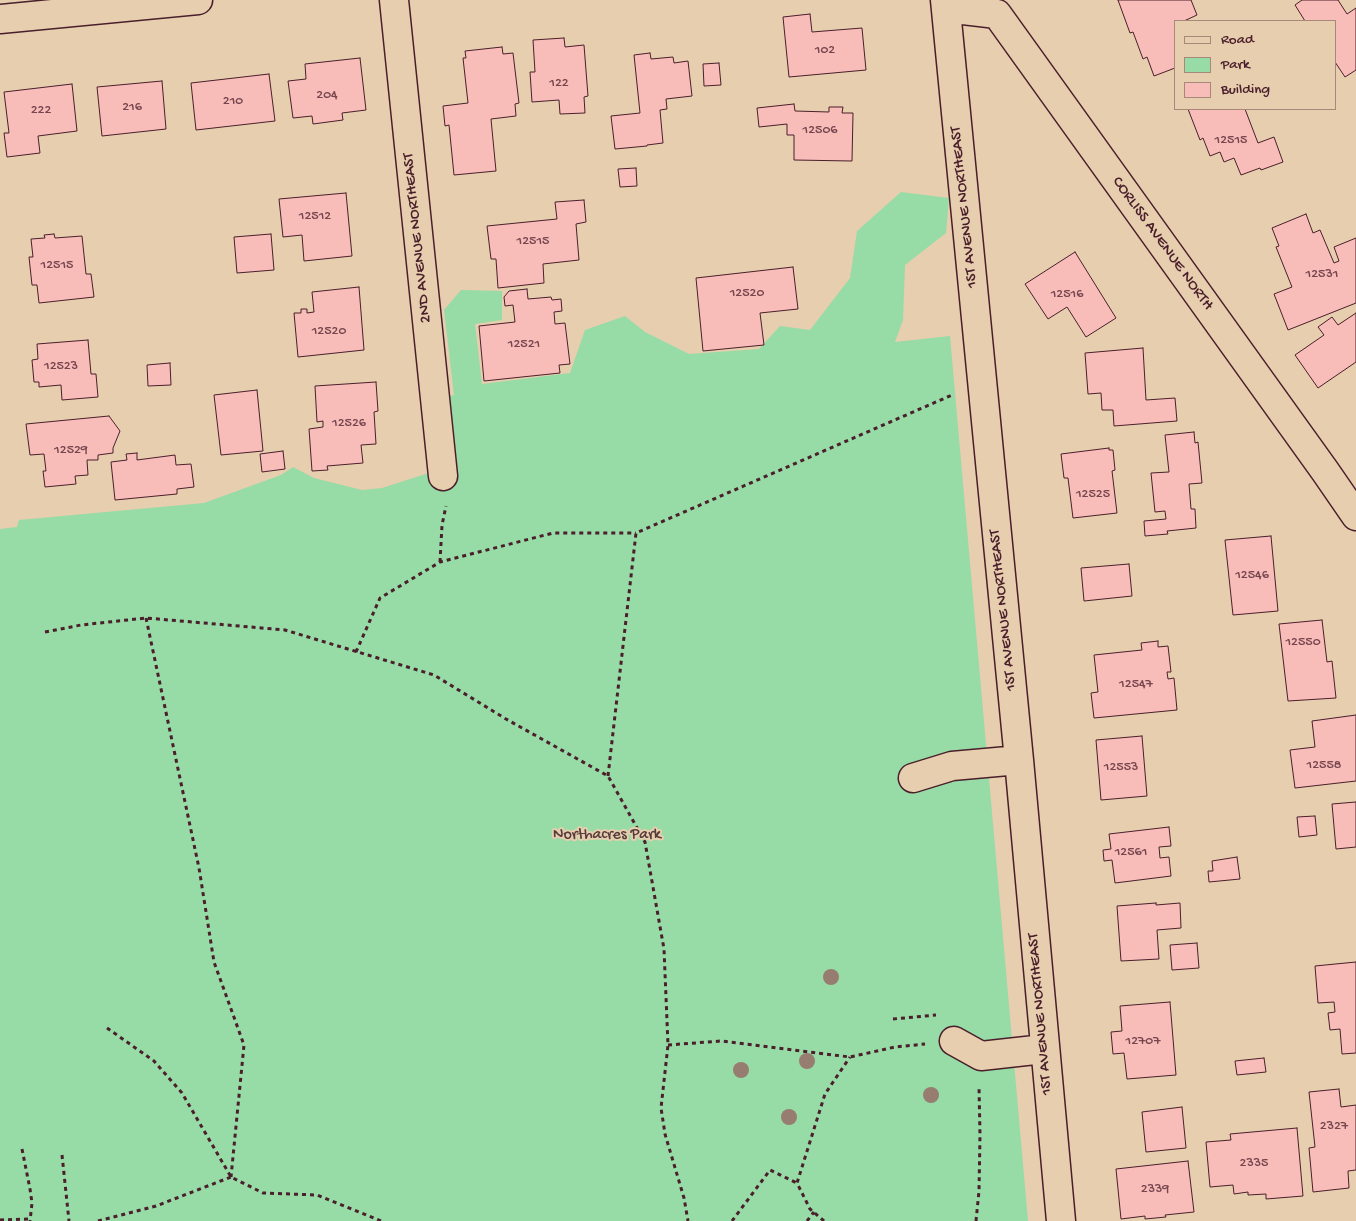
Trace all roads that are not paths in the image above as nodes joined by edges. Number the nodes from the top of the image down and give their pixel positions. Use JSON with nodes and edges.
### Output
{"nodes":[{"id":1,"x":198,"y":0,"type":"edge"},
{"id":2,"x":394,"y":0,"type":"edge"},
{"id":3,"x":945,"y":4,"type":"edge"},
{"id":4,"x":0,"y":19,"type":"edge"},
{"id":5,"x":443,"y":476,"type":"road end"},
{"id":6,"x":1356,"y":516,"type":"edge"},
{"id":7,"x":1019,"y":760,"type":"junction"},
{"id":8,"x":913,"y":778,"type":"dead end"},
{"id":9,"x":954,"y":1041,"type":"dead end"},
{"id":10,"x":1044,"y":1049,"type":"junction"},
{"id":11,"x":1061,"y":1221,"type":"edge"}],
"edges":[{"from":1,"to":4,"type":"street"},
{"from":2,"to":5,"type":"street","name":"2ND AVENUE NORTHEAST"},
{"from":3,"to":6,"type":"street","name":"CORLISS AVENUE NORTH"},
{"from":3,"to":7,"type":"street","name":"1ST AVENUE NORTHEAST"},
{"from":7,"to":8,"type":"street"},
{"from":7,"to":10,"type":"street","name":"1ST AVENUE NORTHEAST"},
{"from":9,"to":10,"type":"street"},
{"from":10,"to":11,"type":"street","name":"1ST AVENUE NORTHEAST"}]}
